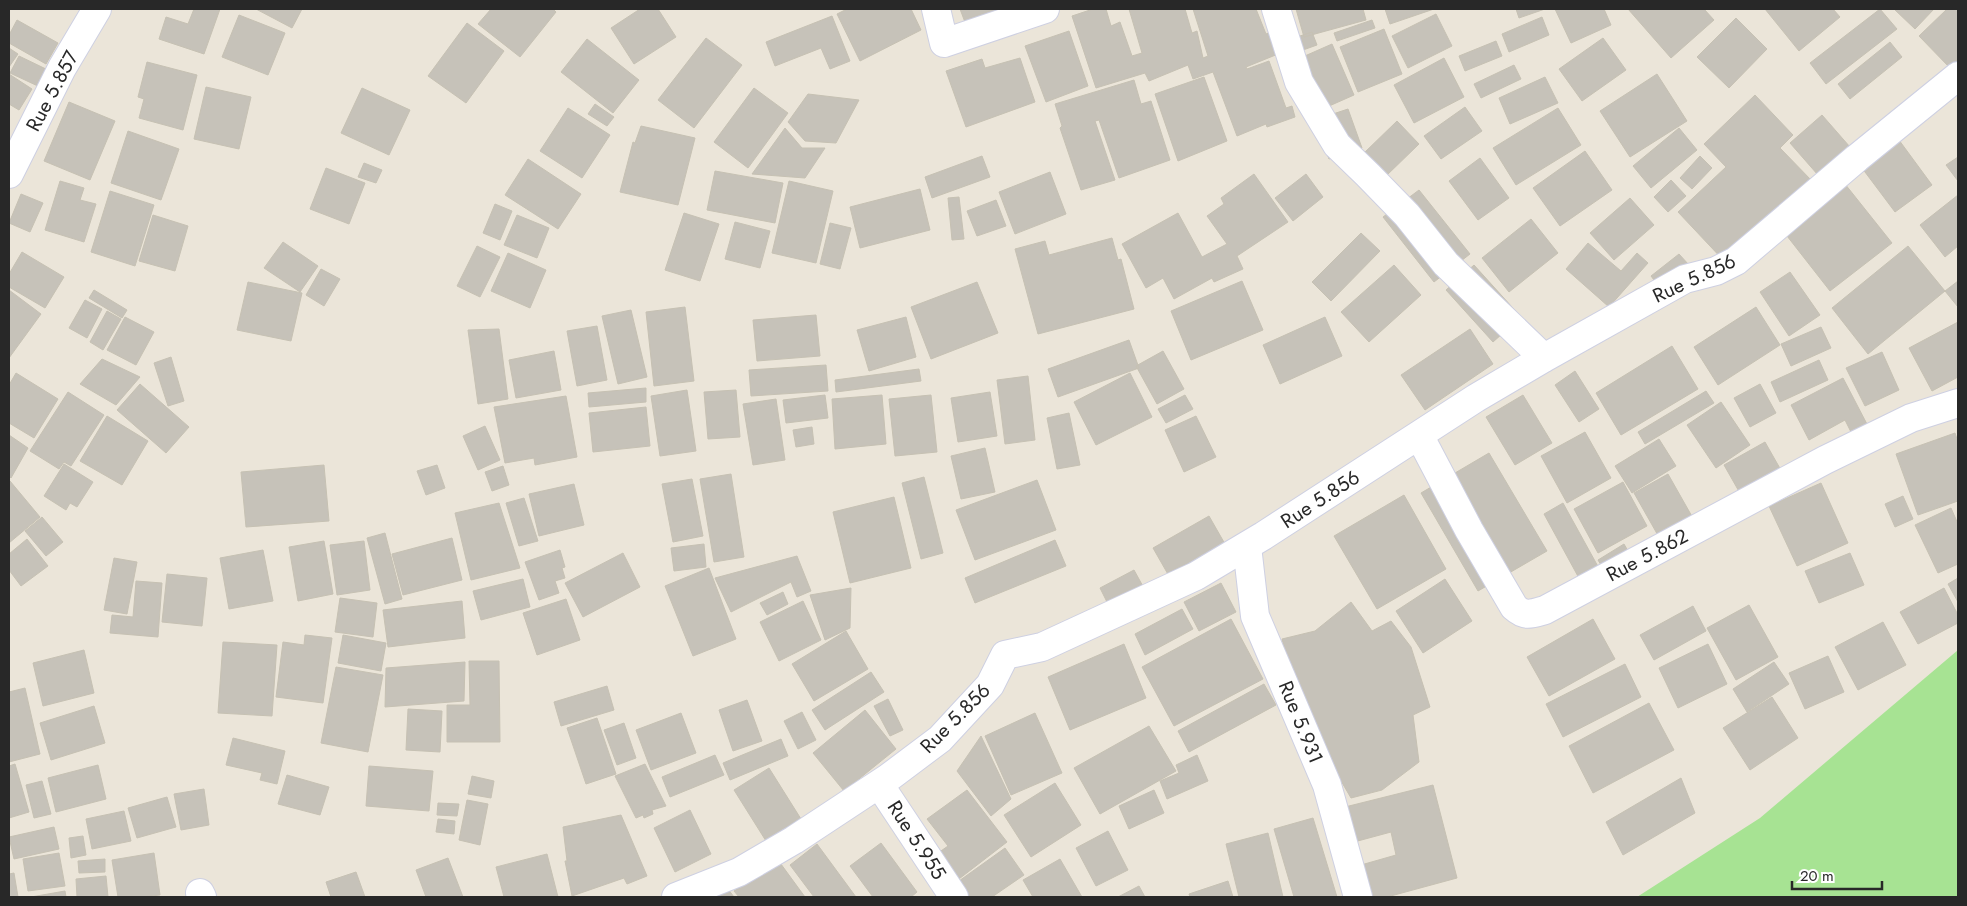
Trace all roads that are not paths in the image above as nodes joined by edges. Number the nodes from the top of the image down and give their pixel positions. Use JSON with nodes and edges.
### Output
{"nodes":[{"id":1,"x":97,"y":9,"type":"edge"},
{"id":2,"x":936,"y":9,"type":"edge"},
{"id":3,"x":1045,"y":9,"type":"edge"},
{"id":4,"x":1276,"y":9,"type":"edge"},
{"id":5,"x":1958,"y":76,"type":"edge"},
{"id":6,"x":9,"y":174,"type":"edge"},
{"id":7,"x":1544,"y":358,"type":"junction"},
{"id":8,"x":1958,"y":403,"type":"edge"},
{"id":9,"x":1419,"y":435,"type":"junction"},
{"id":10,"x":1247,"y":546,"type":"junction"},
{"id":11,"x":879,"y":784,"type":"junction"},
{"id":12,"x":676,"y":897,"type":"edge"},
{"id":13,"x":954,"y":897,"type":"edge"},
{"id":14,"x":1358,"y":897,"type":"edge"}],
"edges":[{"from":1,"to":6,"type":"street","name":"Rue 5.857"},
{"from":2,"to":3,"type":"street"},
{"from":4,"to":7,"type":"street"},
{"from":5,"to":7,"type":"street","name":"Rue 5.856"},
{"from":7,"to":9,"type":"street","name":"Rue 5.856"},
{"from":8,"to":9,"type":"street","name":"Rue 5.862"},
{"from":9,"to":10,"type":"street","name":"Rue 5.856"},
{"from":10,"to":11,"type":"street","name":"Rue 5.856"},
{"from":10,"to":14,"type":"street","name":"Rue 5.931"},
{"from":11,"to":12,"type":"street","name":"Rue 5.856"},
{"from":11,"to":13,"type":"street","name":"Rue 5.955"}]}
